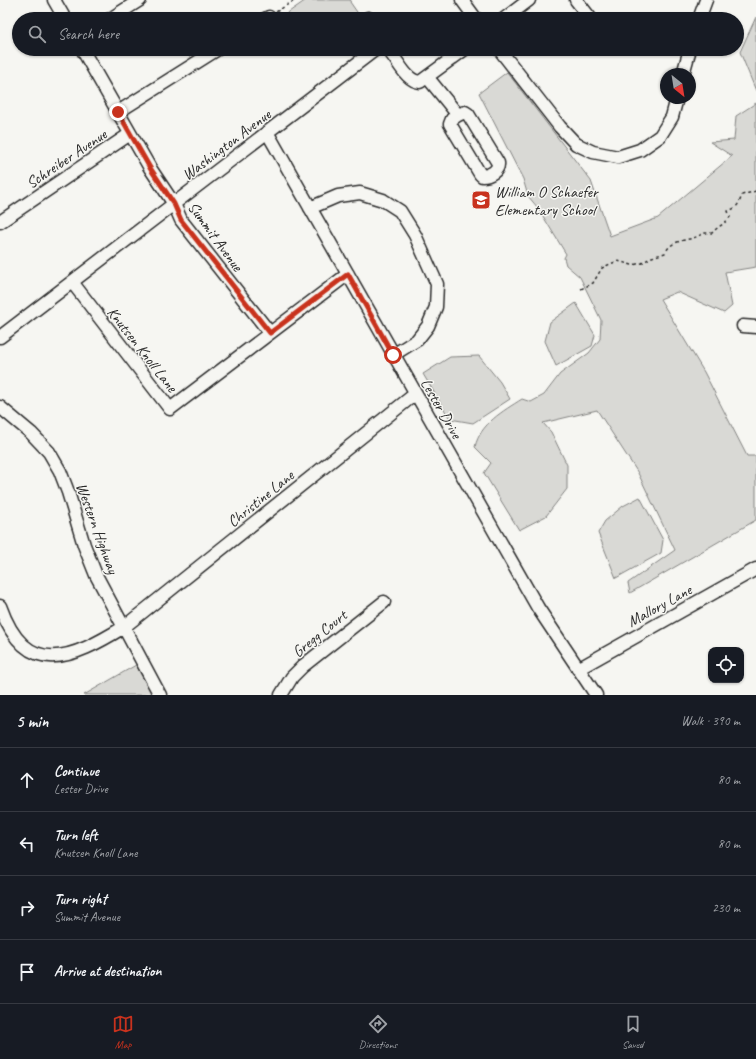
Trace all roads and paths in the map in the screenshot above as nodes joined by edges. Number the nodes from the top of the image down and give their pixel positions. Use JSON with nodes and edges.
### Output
{"nodes":[{"id":1,"x":54,"y":0,"type":"edge"},
{"id":2,"x":140,"y":0,"type":"edge"},
{"id":3,"x":295,"y":0,"type":"edge"},
{"id":4,"x":462,"y":0,"type":"edge"},
{"id":5,"x":529,"y":0,"type":"edge"},
{"id":6,"x":576,"y":0,"type":"edge"},
{"id":7,"x":706,"y":0,"type":"edge"},
{"id":8,"x":61,"y":12,"type":"edge"},
{"id":9,"x":121,"y":12,"type":"edge"},
{"id":10,"x":276,"y":12,"type":"edge"},
{"id":11,"x":471,"y":12,"type":"edge"},
{"id":12,"x":513,"y":12,"type":"edge"},
{"id":13,"x":585,"y":12,"type":"edge"},
{"id":14,"x":702,"y":12,"type":"edge"},
{"id":15,"x":86,"y":56,"type":"edge"},
{"id":16,"x":207,"y":56,"type":"edge"},
{"id":17,"x":367,"y":56,"type":"edge"},
{"id":18,"x":394,"y":56,"type":"edge"},
{"id":19,"x":456,"y":56,"type":"edge"},
{"id":20,"x":504,"y":56,"type":"edge"},
{"id":21,"x":688,"y":56,"type":"edge"},
{"id":22,"x":685,"y":68,"type":"edge"},
{"id":23,"x":428,"y":78,"type":"junction"},
{"id":24,"x":675,"y":104,"type":"edge"},
{"id":25,"x":118,"y":112,"type":"junction"},
{"id":26,"x":458,"y":115,"type":"junction"},
{"id":27,"x":267,"y":132,"type":"junction"},
{"id":28,"x":130,"y":134,"type":"junction"},
{"id":29,"x":756,"y":191,"type":"edge"},
{"id":30,"x":174,"y":204,"type":"junction"},
{"id":31,"x":310,"y":208,"type":"junction"},
{"id":32,"x":0,"y":222,"type":"edge"},
{"id":33,"x":348,"y":274,"type":"junction"},
{"id":34,"x":72,"y":282,"type":"junction"},
{"id":35,"x":581,"y":289,"type":"dead end"},
{"id":36,"x":743,"y":326,"type":"dead end"},
{"id":37,"x":756,"y":327,"type":"edge"},
{"id":38,"x":270,"y":333,"type":"junction"},
{"id":39,"x":0,"y":337,"type":"edge"},
{"id":40,"x":393,"y":355,"type":"junction"},
{"id":41,"x":415,"y":394,"type":"junction"},
{"id":42,"x":0,"y":407,"type":"edge"},
{"id":43,"x":756,"y":569,"type":"edge"},
{"id":44,"x":384,"y":602,"type":"dead end"},
{"id":45,"x":0,"y":606,"type":"edge"},
{"id":46,"x":124,"y":627,"type":"junction"},
{"id":47,"x":578,"y":669,"type":"junction"},
{"id":48,"x":283,"y":694,"type":"edge"},
{"id":49,"x":160,"y":695,"type":"edge"},
{"id":50,"x":596,"y":695,"type":"edge"}],
"edges":[{"from":1,"to":8,"type":"street"},
{"from":2,"to":9,"type":"street"},
{"from":3,"to":10,"type":"path"},
{"from":4,"to":11,"type":"street"},
{"from":5,"to":12,"type":"street"},
{"from":6,"to":13,"type":"street"},
{"from":7,"to":14,"type":"street"},
{"from":15,"to":25,"type":"street","name":"Summit Avenue"},
{"from":16,"to":25,"type":"street"},
{"from":17,"to":27,"type":"street","name":"Washington Avenue"},
{"from":18,"to":23,"type":"street"},
{"from":19,"to":23,"type":"street"},
{"from":20,"to":24,"type":"street"},
{"from":21,"to":22,"type":"street"},
{"from":23,"to":26,"type":"street"},
{"from":25,"to":28,"type":"street","name":"Summit Avenue"},
{"from":26,"to":26,"type":"street"},
{"from":27,"to":30,"type":"street","name":"Washington Avenue"},
{"from":27,"to":31,"type":"street","name":"Lester Drive"},
{"from":28,"to":30,"type":"street","name":"Summit Avenue"},
{"from":28,"to":32,"type":"street","name":"Schreiber Avenue"},
{"from":29,"to":35,"type":"path"},
{"from":30,"to":34,"type":"street","name":"Washington Avenue"},
{"from":30,"to":38,"type":"street","name":"Summit Avenue"},
{"from":31,"to":33,"type":"street","name":"Lester Drive"},
{"from":31,"to":40,"type":"street"},
{"from":33,"to":38,"type":"street","name":"Knutsen Knoll Lane"},
{"from":33,"to":40,"type":"street","name":"Lester Drive"},
{"from":34,"to":38,"type":"street","name":"Knutsen Knoll Lane"},
{"from":34,"to":39,"type":"street","name":"Washington Avenue"},
{"from":36,"to":37,"type":"street"},
{"from":40,"to":41,"type":"street","name":"Lester Drive"},
{"from":41,"to":46,"type":"street","name":"Christine Lane"},
{"from":41,"to":47,"type":"street","name":"Lester Drive"},
{"from":42,"to":46,"type":"street","name":"Western Highway"},
{"from":43,"to":47,"type":"street","name":"Mallory Lane"},
{"from":44,"to":48,"type":"street","name":"Gregg Court"},
{"from":45,"to":46,"type":"street","name":"Christine Lane"},
{"from":46,"to":49,"type":"street","name":"Western Highway"},
{"from":47,"to":50,"type":"street","name":"Lester Drive"}]}
